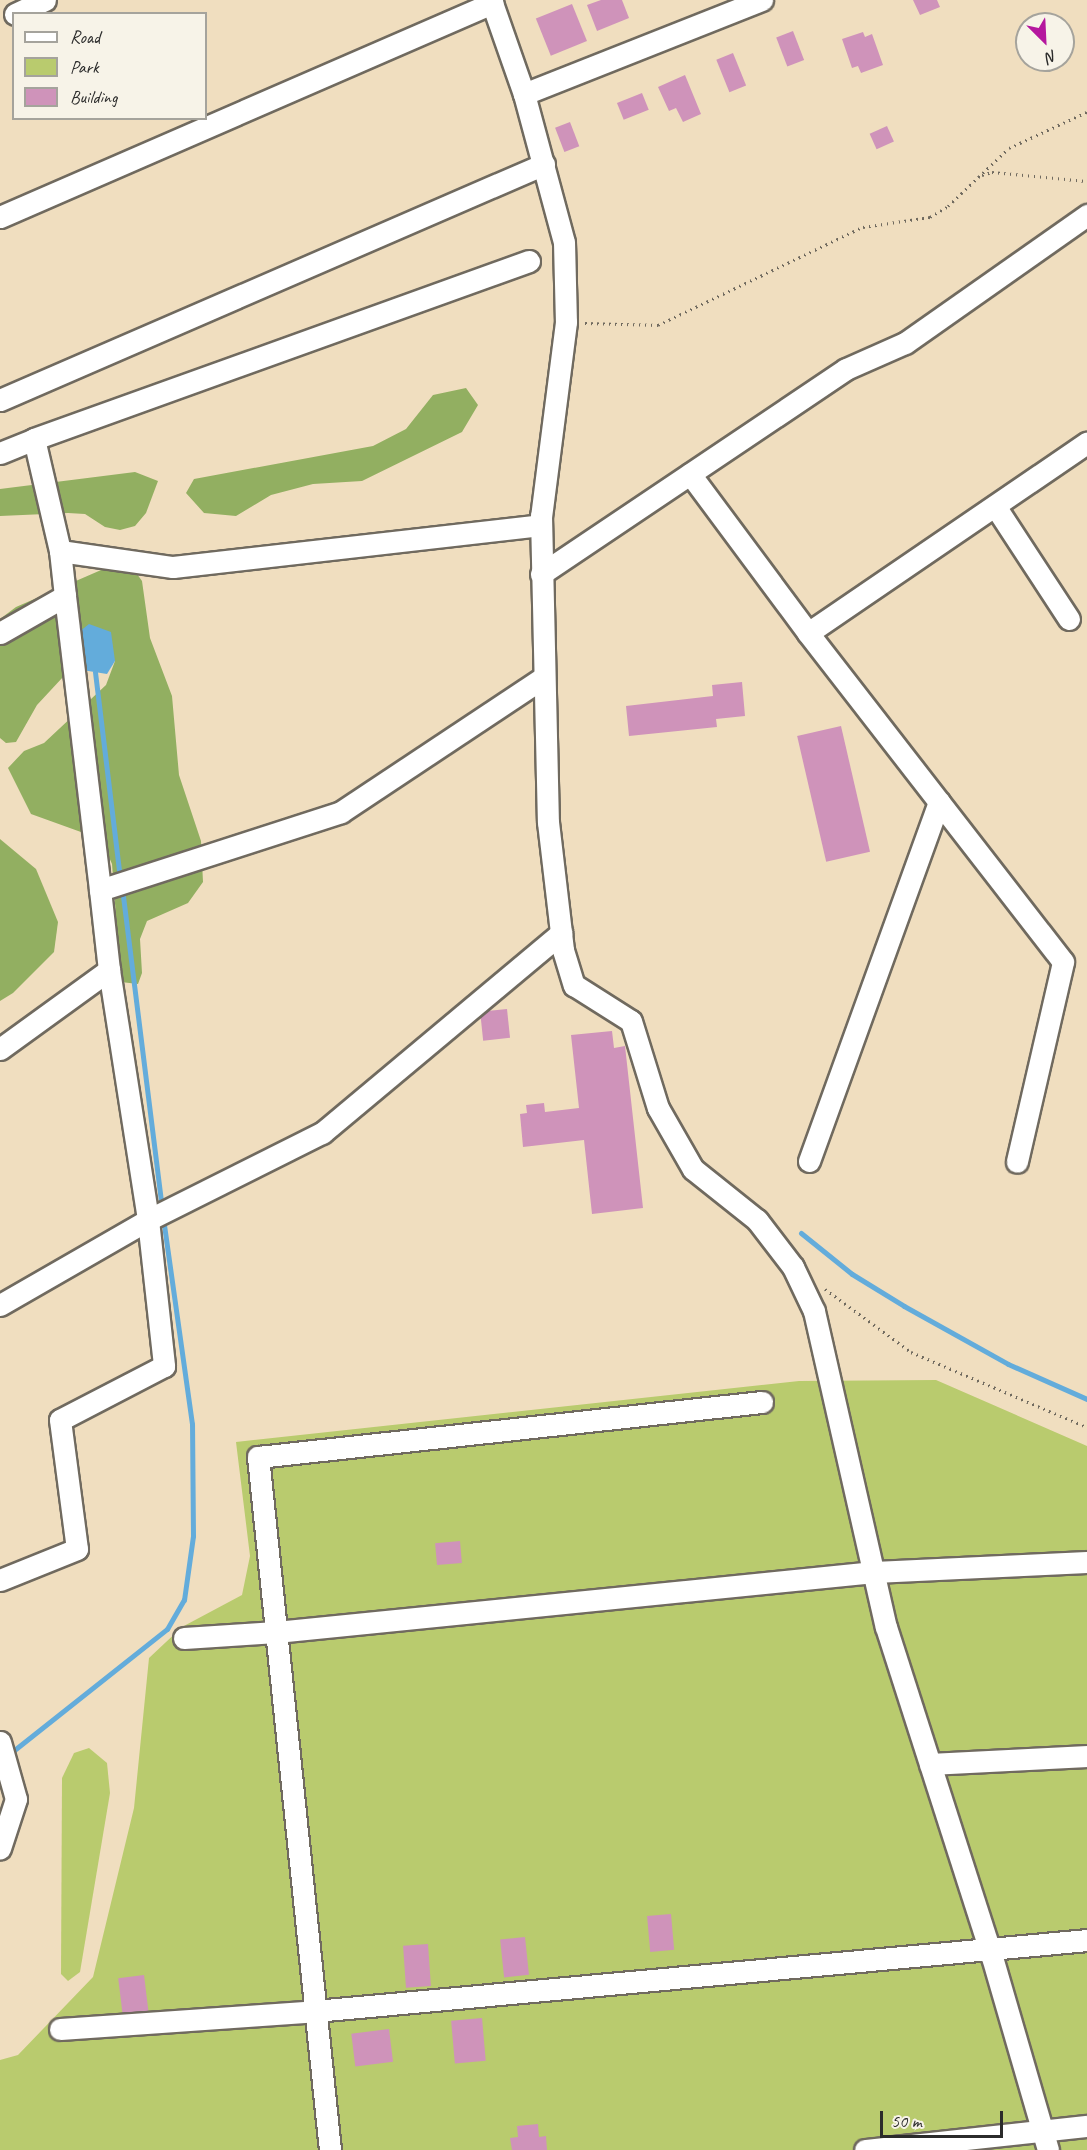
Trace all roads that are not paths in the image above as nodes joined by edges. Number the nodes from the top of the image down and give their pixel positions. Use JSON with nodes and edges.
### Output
{"nodes":[{"id":1,"x":45,"y":0,"type":"edge"},
{"id":2,"x":762,"y":0,"type":"edge"},
{"id":3,"x":491,"y":1,"type":"edge"},
{"id":4,"x":18,"y":12,"type":"edge"},
{"id":5,"x":524,"y":94,"type":"junction"},
{"id":6,"x":544,"y":164,"type":"junction"},
{"id":7,"x":1087,"y":215,"type":"edge"},
{"id":8,"x":0,"y":217,"type":"edge"},
{"id":9,"x":529,"y":261,"type":"dead end"},
{"id":10,"x":0,"y":400,"type":"edge"},
{"id":11,"x":34,"y":439,"type":"junction"},
{"id":12,"x":1087,"y":442,"type":"edge"},
{"id":13,"x":0,"y":453,"type":"edge"},
{"id":14,"x":690,"y":474,"type":"junction"},
{"id":15,"x":994,"y":506,"type":"junction"},
{"id":16,"x":541,"y":525,"type":"junction"},
{"id":17,"x":60,"y":551,"type":"junction"},
{"id":18,"x":542,"y":574,"type":"junction"},
{"id":19,"x":65,"y":596,"type":"junction"},
{"id":20,"x":1070,"y":619,"type":"dead end"},
{"id":21,"x":0,"y":633,"type":"edge"},
{"id":22,"x":808,"y":633,"type":"junction"},
{"id":23,"x":543,"y":678,"type":"junction"},
{"id":24,"x":939,"y":802,"type":"junction"},
{"id":25,"x":100,"y":890,"type":"junction"},
{"id":26,"x":561,"y":933,"type":"junction"},
{"id":27,"x":109,"y":970,"type":"junction"},
{"id":28,"x":0,"y":1049,"type":"edge"},
{"id":29,"x":809,"y":1161,"type":"dead end"},
{"id":30,"x":1017,"y":1162,"type":"dead end"},
{"id":31,"x":148,"y":1220,"type":"junction"},
{"id":32,"x":0,"y":1305,"type":"edge"},
{"id":33,"x":762,"y":1402,"type":"dead end"},
{"id":34,"x":1087,"y":1562,"type":"edge"},
{"id":35,"x":874,"y":1572,"type":"junction"},
{"id":36,"x":0,"y":1580,"type":"edge"},
{"id":37,"x":276,"y":1632,"type":"junction"},
{"id":38,"x":184,"y":1638,"type":"dead end"},
{"id":39,"x":0,"y":1742,"type":"edge"},
{"id":40,"x":1087,"y":1756,"type":"edge"},
{"id":41,"x":930,"y":1764,"type":"junction"},
{"id":42,"x":0,"y":1848,"type":"edge"},
{"id":43,"x":1087,"y":1940,"type":"edge"},
{"id":44,"x":989,"y":1949,"type":"junction"},
{"id":45,"x":315,"y":2011,"type":"junction"},
{"id":46,"x":60,"y":2029,"type":"dead end"},
{"id":47,"x":1087,"y":2126,"type":"edge"},
{"id":48,"x":1046,"y":2141,"type":"edge"},
{"id":49,"x":330,"y":2150,"type":"edge"},
{"id":50,"x":865,"y":2150,"type":"edge"}],
"edges":[{"from":1,"to":4,"type":"street"},
{"from":2,"to":5,"type":"street"},
{"from":3,"to":5,"type":"street"},
{"from":3,"to":8,"type":"street"},
{"from":5,"to":6,"type":"street"},
{"from":6,"to":10,"type":"street"},
{"from":6,"to":16,"type":"street"},
{"from":7,"to":14,"type":"street"},
{"from":9,"to":11,"type":"street"},
{"from":11,"to":13,"type":"street"},
{"from":11,"to":17,"type":"street"},
{"from":12,"to":15,"type":"street"},
{"from":14,"to":18,"type":"street"},
{"from":14,"to":22,"type":"street"},
{"from":15,"to":20,"type":"street"},
{"from":15,"to":22,"type":"street"},
{"from":16,"to":17,"type":"street"},
{"from":16,"to":18,"type":"street"},
{"from":17,"to":19,"type":"street"},
{"from":18,"to":23,"type":"street"},
{"from":19,"to":21,"type":"street"},
{"from":19,"to":25,"type":"street"},
{"from":22,"to":24,"type":"street"},
{"from":23,"to":25,"type":"street"},
{"from":23,"to":26,"type":"street"},
{"from":24,"to":29,"type":"street"},
{"from":24,"to":30,"type":"street"},
{"from":25,"to":27,"type":"street"},
{"from":26,"to":31,"type":"street"},
{"from":26,"to":35,"type":"street"},
{"from":27,"to":28,"type":"street"},
{"from":27,"to":31,"type":"street"},
{"from":31,"to":32,"type":"street"},
{"from":31,"to":36,"type":"street"},
{"from":33,"to":37,"type":"street"},
{"from":34,"to":35,"type":"street"},
{"from":35,"to":37,"type":"street"},
{"from":35,"to":41,"type":"street"},
{"from":37,"to":38,"type":"street"},
{"from":37,"to":45,"type":"street"},
{"from":39,"to":42,"type":"street"},
{"from":40,"to":41,"type":"street"},
{"from":41,"to":44,"type":"street"},
{"from":43,"to":44,"type":"street"},
{"from":44,"to":45,"type":"street"},
{"from":44,"to":48,"type":"street"},
{"from":45,"to":46,"type":"street"},
{"from":45,"to":49,"type":"street"},
{"from":47,"to":48,"type":"street"},
{"from":48,"to":50,"type":"street"}]}
